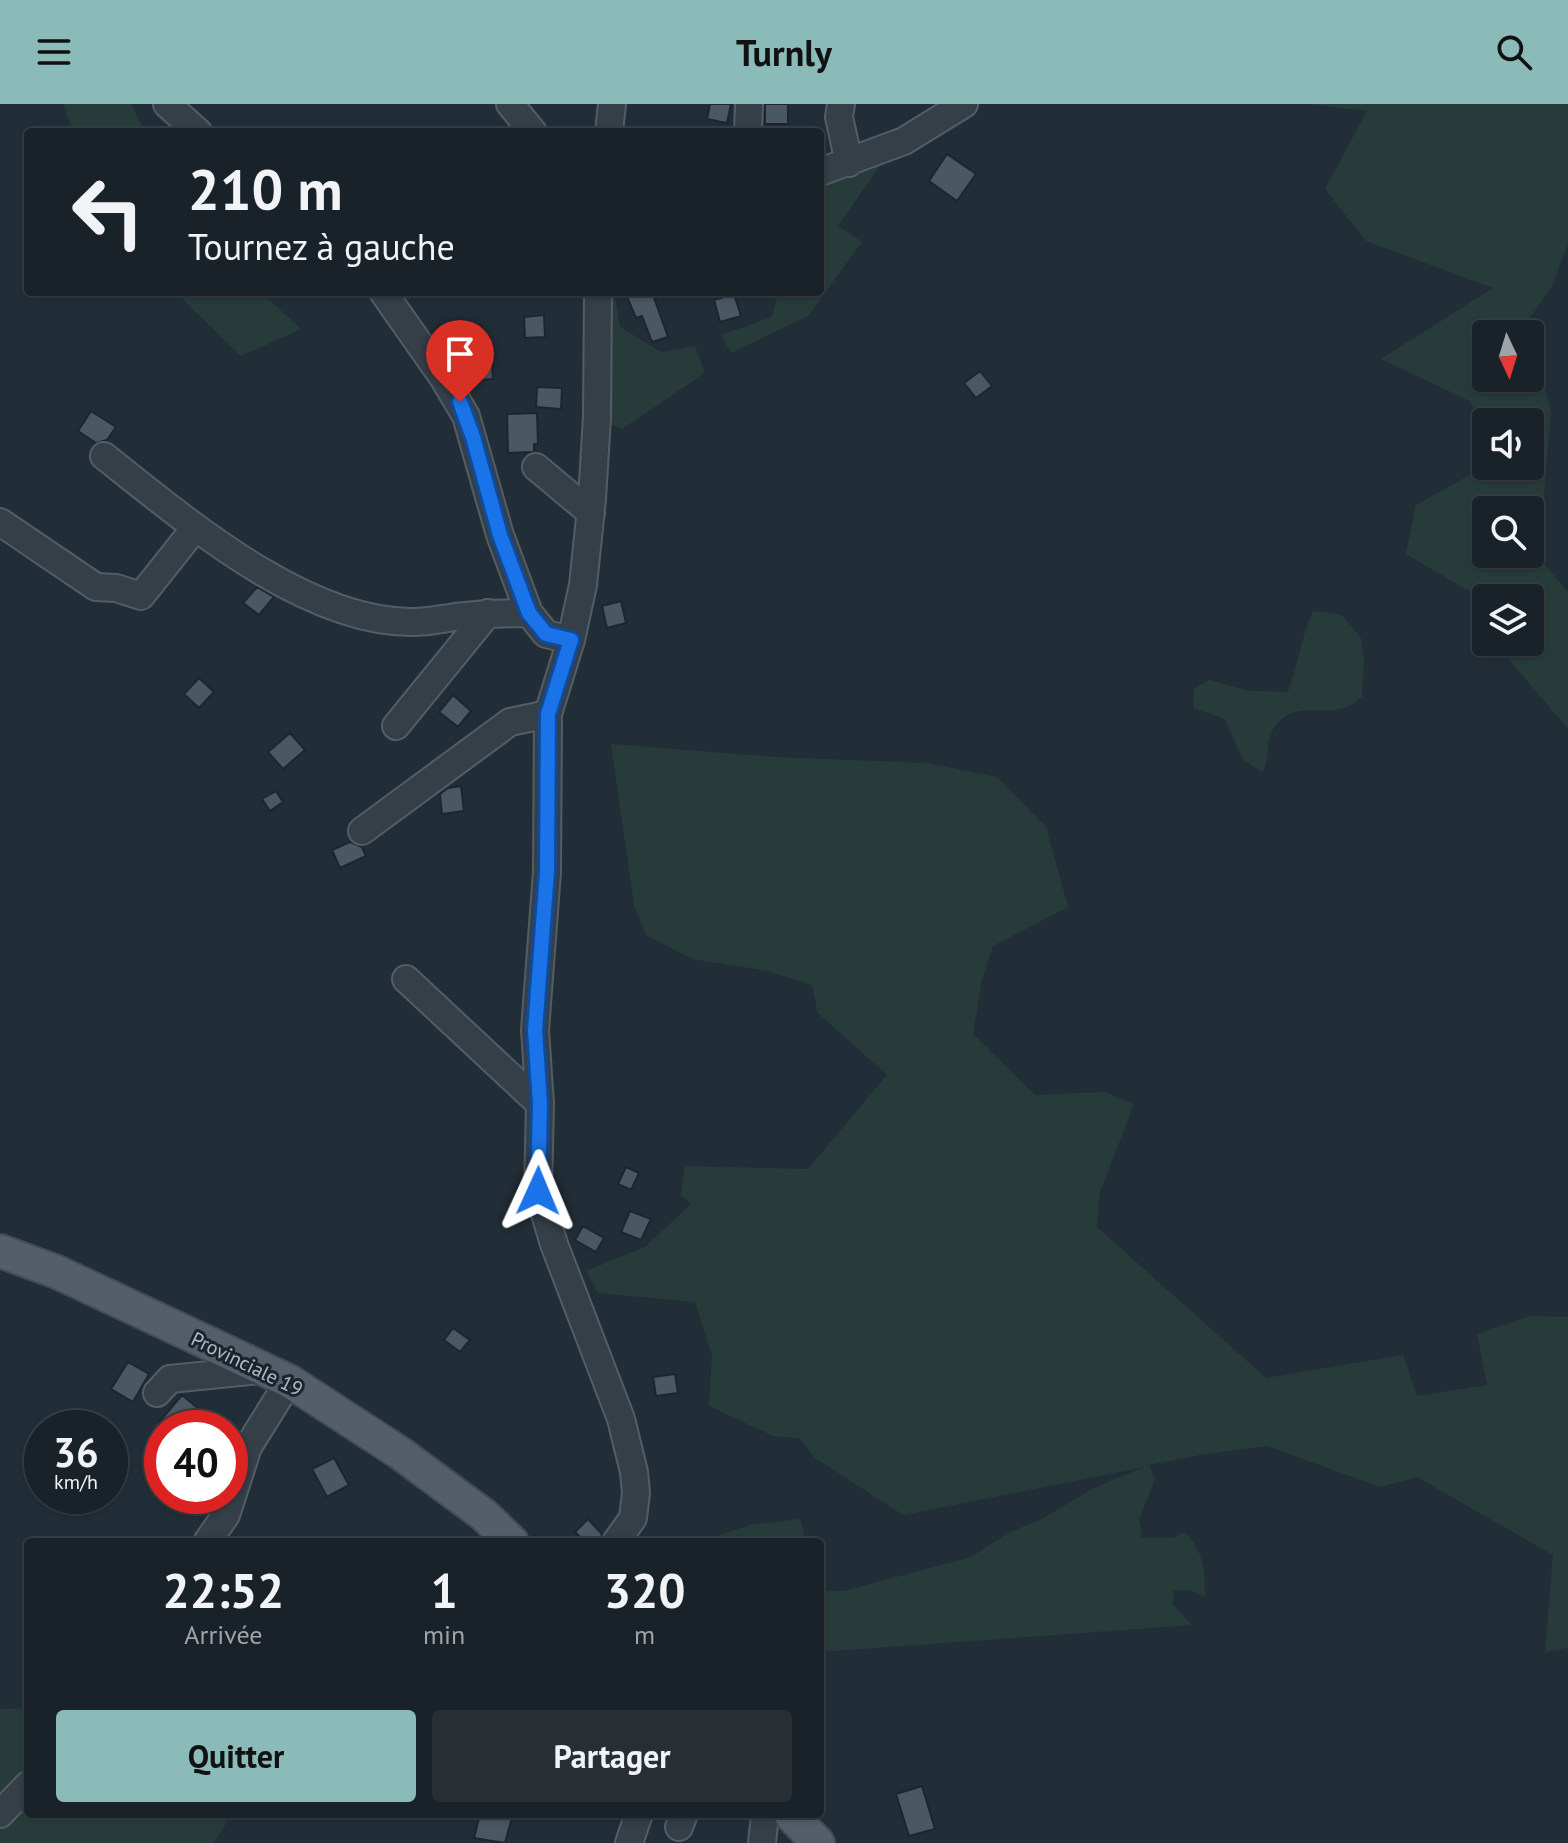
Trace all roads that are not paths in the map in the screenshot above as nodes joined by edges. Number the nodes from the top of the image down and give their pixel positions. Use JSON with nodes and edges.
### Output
{"nodes":[{"id":1,"x":167,"y":104,"type":"edge"},
{"id":2,"x":510,"y":104,"type":"edge"},
{"id":3,"x":612,"y":104,"type":"edge"},
{"id":4,"x":749,"y":104,"type":"edge"},
{"id":5,"x":841,"y":104,"type":"edge"},
{"id":6,"x":964,"y":104,"type":"edge"},
{"id":7,"x":194,"y":128,"type":"edge"},
{"id":8,"x":530,"y":128,"type":"edge"},
{"id":9,"x":609,"y":128,"type":"edge"},
{"id":10,"x":748,"y":128,"type":"edge"},
{"id":11,"x":849,"y":163,"type":"junction"},
{"id":12,"x":824,"y":171,"type":"edge"},
{"id":13,"x":386,"y":296,"type":"edge"},
{"id":14,"x":598,"y":296,"type":"edge"},
{"id":15,"x":104,"y":456,"type":"dead end"},
{"id":16,"x":536,"y":467,"type":"dead end"},
{"id":17,"x":591,"y":513,"type":"junction"},
{"id":18,"x":0,"y":522,"type":"edge"},
{"id":19,"x":195,"y":528,"type":"junction"},
{"id":20,"x":488,"y":613,"type":"junction"},
{"id":21,"x":529,"y":613,"type":"junction"},
{"id":22,"x":571,"y":640,"type":"junction"},
{"id":23,"x":548,"y":714,"type":"junction"},
{"id":24,"x":396,"y":726,"type":"dead end"},
{"id":25,"x":362,"y":831,"type":"dead end"},
{"id":26,"x":406,"y":979,"type":"dead end"},
{"id":27,"x":540,"y":1104,"type":"junction"},
{"id":28,"x":0,"y":1251,"type":"edge"},
{"id":29,"x":289,"y":1381,"type":"junction"},
{"id":30,"x":157,"y":1393,"type":"dead end"},
{"id":31,"x":210,"y":1538,"type":"edge"},
{"id":32,"x":508,"y":1538,"type":"edge"},
{"id":33,"x":619,"y":1538,"type":"edge"},
{"id":34,"x":24,"y":1789,"type":"edge"},
{"id":35,"x":0,"y":1814,"type":"edge"},
{"id":36,"x":638,"y":1818,"type":"edge"},
{"id":37,"x":765,"y":1818,"type":"edge"},
{"id":38,"x":794,"y":1818,"type":"edge"},
{"id":39,"x":629,"y":1843,"type":"edge"},
{"id":40,"x":762,"y":1843,"type":"edge"},
{"id":41,"x":818,"y":1843,"type":"edge"}],
"edges":[{"from":1,"to":7,"type":"street"},
{"from":2,"to":8,"type":"street"},
{"from":3,"to":9,"type":"street"},
{"from":4,"to":10,"type":"street"},
{"from":5,"to":11,"type":"street"},
{"from":6,"to":11,"type":"street"},
{"from":11,"to":12,"type":"street"},
{"from":13,"to":21,"type":"street"},
{"from":14,"to":17,"type":"street"},
{"from":15,"to":19,"type":"street"},
{"from":16,"to":17,"type":"street"},
{"from":17,"to":22,"type":"street"},
{"from":18,"to":19,"type":"street"},
{"from":19,"to":20,"type":"street"},
{"from":20,"to":21,"type":"street"},
{"from":20,"to":24,"type":"street"},
{"from":21,"to":22,"type":"street"},
{"from":22,"to":23,"type":"street"},
{"from":23,"to":25,"type":"street"},
{"from":23,"to":27,"type":"street"},
{"from":26,"to":27,"type":"street"},
{"from":27,"to":33,"type":"street"},
{"from":28,"to":29,"type":"main road","name":"Provinciale 19"},
{"from":29,"to":30,"type":"street"},
{"from":29,"to":31,"type":"street"},
{"from":29,"to":32,"type":"main road","name":"Provinciale 19"},
{"from":34,"to":35,"type":"street"},
{"from":36,"to":39,"type":"street"},
{"from":37,"to":40,"type":"street"},
{"from":38,"to":41,"type":"main road"}]}
